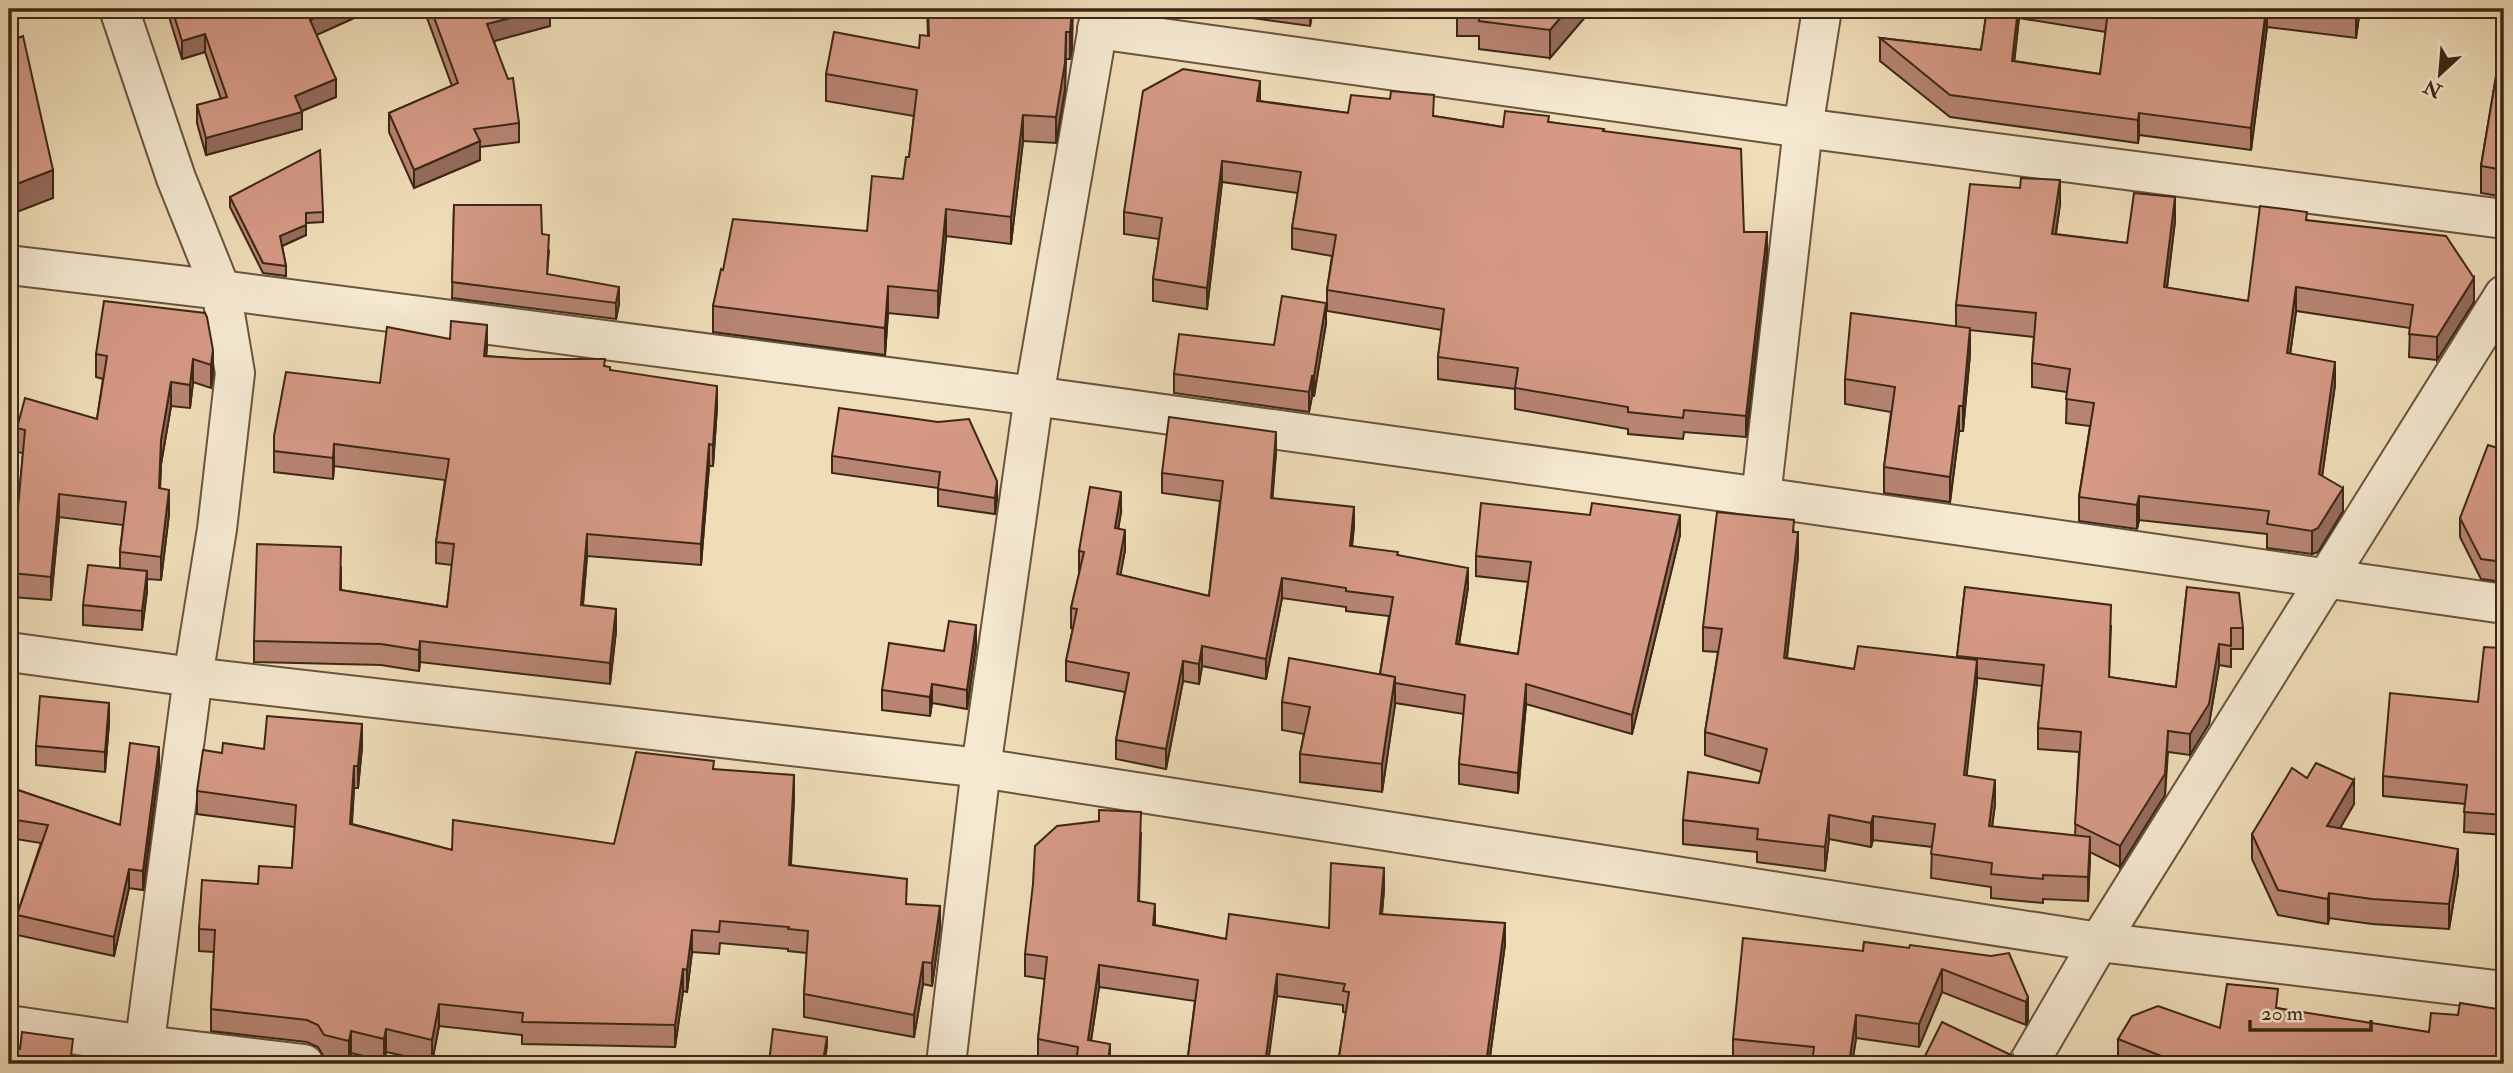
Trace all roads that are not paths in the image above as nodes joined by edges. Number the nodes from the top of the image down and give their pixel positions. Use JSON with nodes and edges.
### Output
{"nodes":[{"id":1,"x":119,"y":9,"type":"edge"},
{"id":2,"x":1822,"y":9,"type":"edge"},
{"id":3,"x":1099,"y":19,"type":"edge"},
{"id":4,"x":1803,"y":128,"type":"junction"},
{"id":5,"x":2504,"y":219,"type":"edge"},
{"id":6,"x":9,"y":265,"type":"edge"},
{"id":7,"x":221,"y":290,"type":"junction"},
{"id":8,"x":2504,"y":295,"type":"edge"},
{"id":9,"x":1034,"y":396,"type":"junction"},
{"id":10,"x":1761,"y":496,"type":"junction"},
{"id":11,"x":2324,"y":579,"type":"junction"},
{"id":12,"x":2504,"y":604,"type":"edge"},
{"id":13,"x":9,"y":652,"type":"edge"},
{"id":14,"x":193,"y":677,"type":"junction"},
{"id":15,"x":981,"y":768,"type":"junction"},
{"id":16,"x":2099,"y":942,"type":"junction"},
{"id":17,"x":2504,"y":991,"type":"edge"},
{"id":18,"x":9,"y":1025,"type":"edge"},
{"id":19,"x":144,"y":1055,"type":"edge"},
{"id":20,"x":304,"y":1064,"type":"edge"},
{"id":21,"x":946,"y":1064,"type":"edge"},
{"id":22,"x":2028,"y":1064,"type":"edge"}],
"edges":[{"from":1,"to":7,"type":"street"},
{"from":2,"to":4,"type":"street"},
{"from":3,"to":4,"type":"street"},
{"from":3,"to":9,"type":"street"},
{"from":4,"to":5,"type":"street"},
{"from":4,"to":10,"type":"street"},
{"from":6,"to":7,"type":"street"},
{"from":7,"to":9,"type":"street"},
{"from":7,"to":14,"type":"street"},
{"from":8,"to":11,"type":"street"},
{"from":9,"to":10,"type":"street"},
{"from":9,"to":15,"type":"street"},
{"from":10,"to":11,"type":"street"},
{"from":11,"to":12,"type":"street"},
{"from":11,"to":16,"type":"street"},
{"from":13,"to":14,"type":"street"},
{"from":14,"to":15,"type":"street"},
{"from":14,"to":19,"type":"street"},
{"from":15,"to":16,"type":"street"},
{"from":15,"to":21,"type":"street"},
{"from":16,"to":17,"type":"street"},
{"from":16,"to":22,"type":"street"},
{"from":18,"to":19,"type":"street"},
{"from":19,"to":20,"type":"street"}]}
